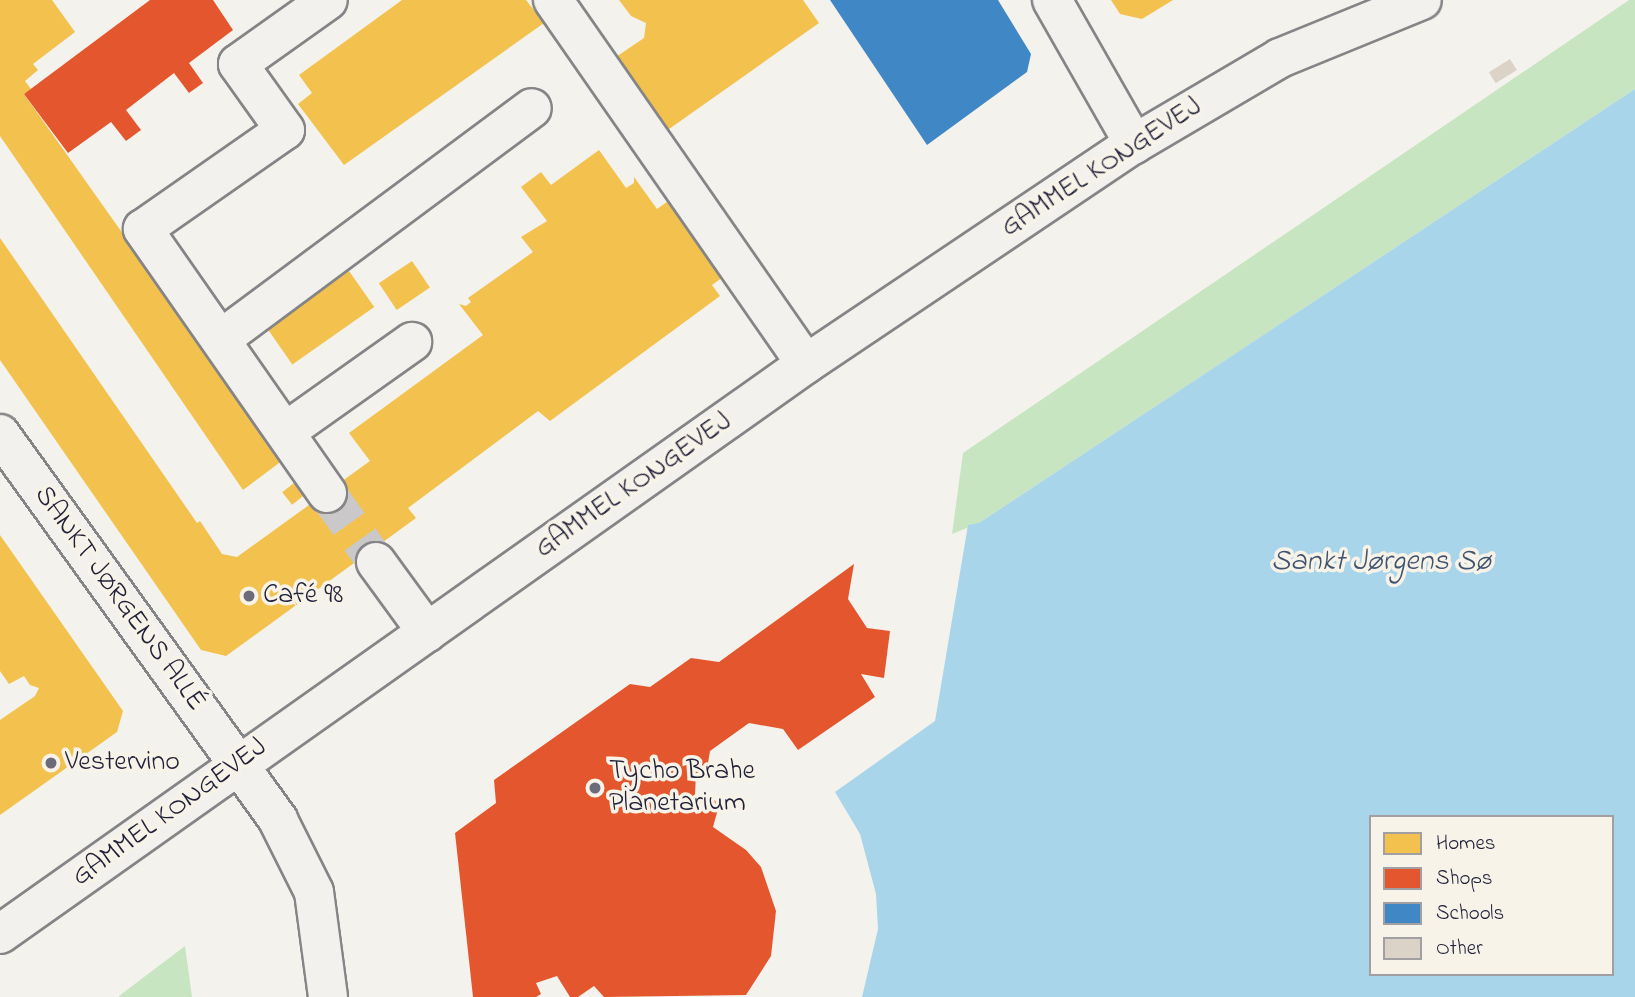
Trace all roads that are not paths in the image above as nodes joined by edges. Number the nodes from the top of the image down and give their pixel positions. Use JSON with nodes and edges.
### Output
{"nodes":[{"id":1,"x":328,"y":0,"type":"edge"},
{"id":2,"x":553,"y":0,"type":"edge"},
{"id":3,"x":1052,"y":0,"type":"edge"},
{"id":4,"x":1356,"y":0,"type":"edge"},
{"id":5,"x":1422,"y":0,"type":"edge"},
{"id":6,"x":1280,"y":58,"type":"junction"},
{"id":7,"x":532,"y":108,"type":"dead end"},
{"id":8,"x":1133,"y":144,"type":"junction"},
{"id":9,"x":221,"y":339,"type":"junction"},
{"id":10,"x":412,"y":342,"type":"dead end"},
{"id":11,"x":806,"y":364,"type":"junction"},
{"id":12,"x":285,"y":432,"type":"junction"},
{"id":13,"x":0,"y":434,"type":"edge"},
{"id":14,"x":327,"y":493,"type":"tunnel mouth"},
{"id":15,"x":376,"y":562,"type":"tunnel mouth"},
{"id":16,"x":427,"y":632,"type":"junction"},
{"id":17,"x":238,"y":764,"type":"junction"},
{"id":18,"x":0,"y":934,"type":"edge"},
{"id":19,"x":328,"y":997,"type":"edge"}],
"edges":[{"from":1,"to":9,"type":"street"},
{"from":2,"to":11,"type":"street"},
{"from":3,"to":8,"type":"street"},
{"from":4,"to":6,"type":"street","name":"GAMMEL KONGEVEJ"},
{"from":5,"to":6,"type":"street","name":"GAMMEL KONGEVEJ"},
{"from":6,"to":8,"type":"street","name":"GAMMEL KONGEVEJ"},
{"from":7,"to":9,"type":"street"},
{"from":8,"to":11,"type":"street","name":"GAMMEL KONGEVEJ"},
{"from":9,"to":12,"type":"street"},
{"from":10,"to":12,"type":"street"},
{"from":11,"to":16,"type":"street","name":"GAMMEL KONGEVEJ"},
{"from":12,"to":14,"type":"street"},
{"from":13,"to":17,"type":"street","name":"SANKT JØRGENS ALLÉ"},
{"from":15,"to":16,"type":"street"},
{"from":16,"to":17,"type":"street","name":"GAMMEL KONGEVEJ"},
{"from":17,"to":18,"type":"street","name":"GAMMEL KONGEVEJ"},
{"from":17,"to":19,"type":"street","name":"SANKT JØRGENS ALLÉ"}]}
